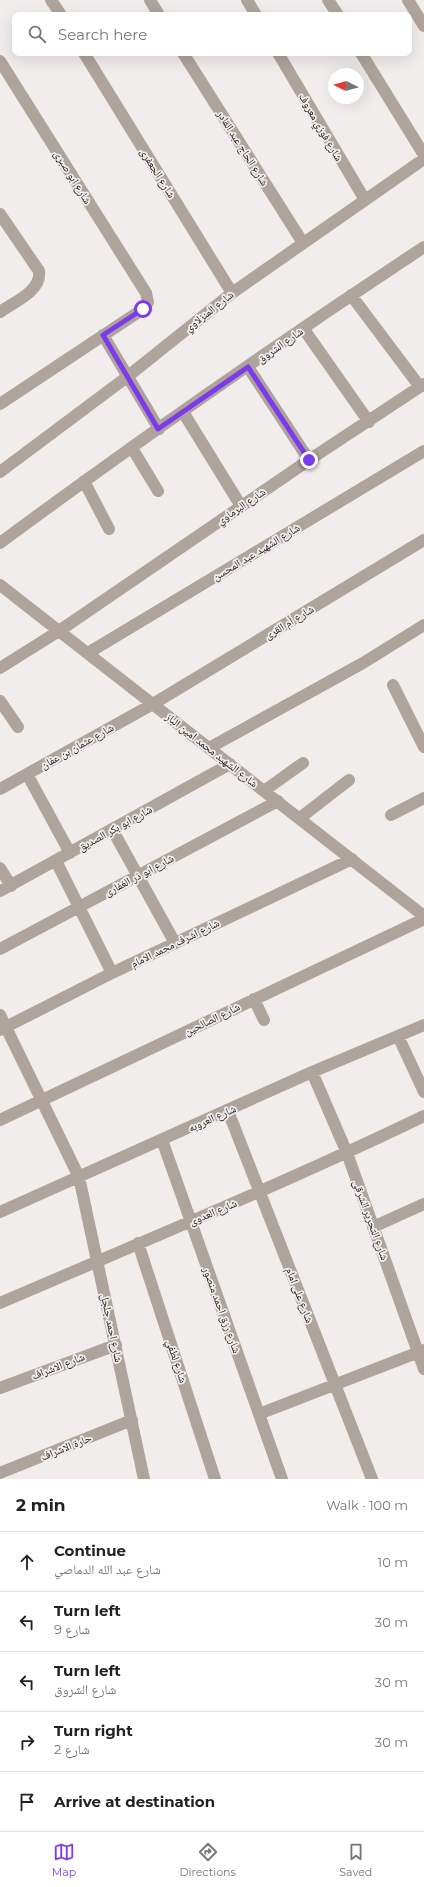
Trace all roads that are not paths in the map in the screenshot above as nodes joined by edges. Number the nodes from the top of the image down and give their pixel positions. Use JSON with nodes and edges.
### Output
{"nodes":[{"id":1,"x":52,"y":0,"type":"edge"},
{"id":2,"x":150,"y":0,"type":"edge"},
{"id":3,"x":247,"y":0,"type":"edge"},
{"id":4,"x":328,"y":0,"type":"edge"},
{"id":5,"x":408,"y":0,"type":"edge"},
{"id":6,"x":59,"y":12,"type":"edge"},
{"id":7,"x":157,"y":12,"type":"edge"},
{"id":8,"x":254,"y":12,"type":"edge"},
{"id":9,"x":336,"y":12,"type":"edge"},
{"id":10,"x":424,"y":26,"type":"edge"},
{"id":11,"x":86,"y":56,"type":"edge"},
{"id":12,"x":185,"y":56,"type":"edge"},
{"id":13,"x":280,"y":56,"type":"edge"},
{"id":14,"x":363,"y":56,"type":"edge"},
{"id":15,"x":0,"y":61,"type":"edge"},
{"id":16,"x":424,"y":155,"type":"edge"},
{"id":17,"x":424,"y":159,"type":"edge"},
{"id":18,"x":365,"y":200,"type":"junction"},
{"id":19,"x":1,"y":219,"type":"edge"},
{"id":20,"x":303,"y":243,"type":"junction"},
{"id":21,"x":424,"y":247,"type":"edge"},
{"id":22,"x":232,"y":293,"type":"junction"},
{"id":23,"x":351,"y":295,"type":"junction"},
{"id":24,"x":0,"y":312,"type":"edge"},
{"id":25,"x":303,"y":328,"type":"junction"},
{"id":26,"x":103,"y":335,"type":"junction"},
{"id":27,"x":248,"y":367,"type":"junction"},
{"id":28,"x":127,"y":377,"type":"junction"},
{"id":29,"x":422,"y":386,"type":"edge"},
{"id":30,"x":0,"y":404,"type":"edge"},
{"id":31,"x":183,"y":412,"type":"junction"},
{"id":32,"x":369,"y":422,"type":"junction"},
{"id":33,"x":158,"y":429,"type":"junction"},
{"id":34,"x":132,"y":448,"type":"junction"},
{"id":35,"x":424,"y":451,"type":"edge"},
{"id":36,"x":309,"y":460,"type":"junction"},
{"id":37,"x":0,"y":472,"type":"edge"},
{"id":38,"x":84,"y":480,"type":"junction"},
{"id":39,"x":158,"y":491,"type":"dead end"},
{"id":40,"x":241,"y":506,"type":"junction"},
{"id":41,"x":109,"y":529,"type":"dead end"},
{"id":42,"x":424,"y":540,"type":"edge"},
{"id":43,"x":0,"y":543,"type":"edge"},
{"id":44,"x":0,"y":585,"type":"edge"},
{"id":45,"x":424,"y":625,"type":"edge"},
{"id":46,"x":59,"y":631,"type":"junction"},
{"id":47,"x":88,"y":653,"type":"junction"},
{"id":48,"x":0,"y":668,"type":"edge"},
{"id":49,"x":393,"y":685,"type":"dead end"},
{"id":50,"x":0,"y":701,"type":"edge"},
{"id":51,"x":154,"y":704,"type":"junction"},
{"id":52,"x":18,"y":727,"type":"dead end"},
{"id":53,"x":424,"y":747,"type":"edge"},
{"id":54,"x":210,"y":748,"type":"junction"},
{"id":55,"x":303,"y":762,"type":"dead end"},
{"id":56,"x":230,"y":764,"type":"junction"},
{"id":57,"x":27,"y":774,"type":"junction"},
{"id":58,"x":349,"y":780,"type":"dead end"},
{"id":59,"x":0,"y":788,"type":"edge"},
{"id":60,"x":264,"y":791,"type":"junction"},
{"id":61,"x":424,"y":798,"type":"edge"},
{"id":62,"x":278,"y":802,"type":"junction"},
{"id":63,"x":391,"y":815,"type":"dead end"},
{"id":64,"x":300,"y":818,"type":"junction"},
{"id":65,"x":112,"y":829,"type":"junction"},
{"id":66,"x":70,"y":853,"type":"junction"},
{"id":67,"x":352,"y":859,"type":"junction"},
{"id":68,"x":56,"y":861,"type":"junction"},
{"id":69,"x":0,"y":868,"type":"edge"},
{"id":70,"x":138,"y":876,"type":"junction"},
{"id":71,"x":6,"y":888,"type":"edge"},
{"id":72,"x":419,"y":905,"type":"edge"},
{"id":73,"x":80,"y":907,"type":"junction"},
{"id":74,"x":424,"y":916,"type":"edge"},
{"id":75,"x":424,"y":919,"type":"edge"},
{"id":76,"x":175,"y":943,"type":"junction"},
{"id":77,"x":0,"y":949,"type":"edge"},
{"id":78,"x":112,"y":974,"type":"junction"},
{"id":79,"x":254,"y":999,"type":"junction"},
{"id":80,"x":0,"y":1015,"type":"edge"},
{"id":81,"x":264,"y":1020,"type":"dead end"},
{"id":82,"x":424,"y":1025,"type":"edge"},
{"id":83,"x":3,"y":1029,"type":"edge"},
{"id":84,"x":398,"y":1036,"type":"junction"},
{"id":85,"x":312,"y":1072,"type":"junction"},
{"id":86,"x":424,"y":1092,"type":"edge"},
{"id":87,"x":42,"y":1100,"type":"junction"},
{"id":88,"x":228,"y":1111,"type":"junction"},
{"id":89,"x":424,"y":1116,"type":"edge"},
{"id":90,"x":0,"y":1120,"type":"edge"},
{"id":91,"x":162,"y":1140,"type":"junction"},
{"id":92,"x":347,"y":1153,"type":"junction"},
{"id":93,"x":79,"y":1177,"type":"junction"},
{"id":94,"x":260,"y":1191,"type":"junction"},
{"id":95,"x":424,"y":1204,"type":"edge"},
{"id":96,"x":0,"y":1212,"type":"edge"},
{"id":97,"x":191,"y":1222,"type":"junction"},
{"id":98,"x":373,"y":1227,"type":"junction"},
{"id":99,"x":138,"y":1243,"type":"junction"},
{"id":100,"x":98,"y":1260,"type":"junction"},
{"id":101,"x":0,"y":1303,"type":"edge"},
{"id":102,"x":116,"y":1345,"type":"junction"},
{"id":103,"x":421,"y":1351,"type":"edge"},
{"id":104,"x":424,"y":1370,"type":"edge"},
{"id":105,"x":334,"y":1385,"type":"junction"},
{"id":106,"x":0,"y":1388,"type":"edge"},
{"id":107,"x":259,"y":1414,"type":"junction"},
{"id":108,"x":132,"y":1420,"type":"junction"},
{"id":109,"x":0,"y":1473,"type":"edge"},
{"id":110,"x":144,"y":1479,"type":"edge"},
{"id":111,"x":215,"y":1479,"type":"edge"},
{"id":112,"x":282,"y":1479,"type":"edge"},
{"id":113,"x":372,"y":1479,"type":"edge"}],
"edges":[{"from":1,"to":6,"type":"street"},
{"from":2,"to":7,"type":"street"},
{"from":3,"to":8,"type":"street"},
{"from":4,"to":9,"type":"street"},
{"from":5,"to":10,"type":"street"},
{"from":11,"to":22,"type":"street","name":"شارع الجعفرى"},
{"from":12,"to":20,"type":"street","name":"شارع الحاج عبد القادر"},
{"from":13,"to":18,"type":"street","name":"شارع فوزي معروف"},
{"from":14,"to":16,"type":"street"},
{"from":15,"to":26,"type":"street","name":"شارع ابو صبرى"},
{"from":17,"to":18,"type":"street","name":"شارع المنزلاوي"},
{"from":18,"to":20,"type":"street","name":"شارع المنزلاوي"},
{"from":19,"to":24,"type":"street"},
{"from":20,"to":22,"type":"street","name":"شارع المنزلاوي"},
{"from":21,"to":23,"type":"street","name":"شارع الشروق"},
{"from":22,"to":28,"type":"street","name":"شارع المنزلاوي"},
{"from":23,"to":25,"type":"street","name":"شارع الشروق"},
{"from":23,"to":29,"type":"street"},
{"from":25,"to":27,"type":"street","name":"شارع الشروق"},
{"from":25,"to":32,"type":"street"},
{"from":26,"to":28,"type":"street"},
{"from":26,"to":30,"type":"street"},
{"from":27,"to":31,"type":"street","name":"شارع الشروق"},
{"from":27,"to":36,"type":"street"},
{"from":28,"to":33,"type":"street"},
{"from":28,"to":37,"type":"street","name":"شارع المنزلاوي"},
{"from":29,"to":32,"type":"street","name":"شارع البرماوي"},
{"from":31,"to":33,"type":"street","name":"شارع الشروق"},
{"from":31,"to":40,"type":"street"},
{"from":32,"to":36,"type":"street","name":"شارع البرماوي"},
{"from":33,"to":34,"type":"street","name":"شارع الشروق"},
{"from":34,"to":38,"type":"street","name":"شارع الشروق"},
{"from":34,"to":39,"type":"street"},
{"from":35,"to":47,"type":"street","name":"شارع الشهيد عبد المحسن"},
{"from":36,"to":40,"type":"street","name":"شارع البرماوي"},
{"from":38,"to":41,"type":"street"},
{"from":38,"to":43,"type":"street","name":"شارع الشروق"},
{"from":40,"to":46,"type":"street","name":"شارع البرماوي"},
{"from":42,"to":51,"type":"street","name":"شارع أم القرى"},
{"from":44,"to":46,"type":"street","name":"شارع الشهيد محمد امين الباز"},
{"from":45,"to":54,"type":"street"},
{"from":46,"to":47,"type":"street","name":"شارع الشهيد محمد امين الباز"},
{"from":46,"to":48,"type":"street","name":"شارع البرماوي"},
{"from":47,"to":51,"type":"street","name":"شارع الشهيد محمد امين الباز"},
{"from":49,"to":53,"type":"street"},
{"from":50,"to":52,"type":"street"},
{"from":51,"to":54,"type":"street","name":"شارع الشهيد محمد امين الباز"},
{"from":51,"to":57,"type":"street","name":"شارع عثمان بن عفان"},
{"from":54,"to":56,"type":"street","name":"شارع الشهيد محمد امين الباز"},
{"from":55,"to":60,"type":"street"},
{"from":56,"to":60,"type":"street","name":"شارع الشهيد محمد امين الباز"},
{"from":56,"to":65,"type":"street","name":"شارع ابو بكر الصديق"},
{"from":57,"to":59,"type":"street","name":"شارع عثمان بن عفان"},
{"from":57,"to":66,"type":"street"},
{"from":58,"to":64,"type":"street"},
{"from":60,"to":62,"type":"street","name":"شارع الشهيد محمد امين الباز"},
{"from":61,"to":63,"type":"street"},
{"from":62,"to":64,"type":"street","name":"شارع الشهيد محمد امين الباز"},
{"from":62,"to":70,"type":"street","name":"شارع ابو ذر الغفارى"},
{"from":64,"to":67,"type":"street","name":"شارع الشهيد محمد امين الباز"},
{"from":65,"to":66,"type":"street","name":"شارع ابو بكر الصديق"},
{"from":65,"to":70,"type":"street"},
{"from":66,"to":68,"type":"street","name":"شارع ابو بكر الصديق"},
{"from":67,"to":72,"type":"street","name":"شارع الشهيد محمد امين الباز"},
{"from":67,"to":76,"type":"street","name":"شارع اشرف محمد الامام"},
{"from":68,"to":71,"type":"street","name":"شارع ابو بكر الصديق"},
{"from":68,"to":73,"type":"street"},
{"from":69,"to":71,"type":"street"},
{"from":70,"to":73,"type":"street","name":"شارع ابو ذر الغفارى"},
{"from":70,"to":76,"type":"street"},
{"from":72,"to":74,"type":"street","name":"شارع الشهيد محمد امين الباز"},
{"from":73,"to":77,"type":"street","name":"شارع ابو ذر الغفارى"},
{"from":73,"to":78,"type":"street"},
{"from":75,"to":79,"type":"street","name":"شارع الصالحين"},
{"from":76,"to":78,"type":"street","name":"شارع اشرف محمد الامام"},
{"from":78,"to":83,"type":"street","name":"شارع اشرف محمد الامام"},
{"from":79,"to":81,"type":"street"},
{"from":79,"to":87,"type":"street","name":"شارع الصالحين"},
{"from":80,"to":83,"type":"street","name":"شارع احمد جلجل"},
{"from":82,"to":84,"type":"street","name":"شارع العروبه"},
{"from":83,"to":87,"type":"street","name":"شارع احمد جلجل"},
{"from":84,"to":85,"type":"street","name":"شارع العروبه"},
{"from":84,"to":86,"type":"street"},
{"from":85,"to":88,"type":"street","name":"شارع العروبه"},
{"from":85,"to":92,"type":"street","name":"شارع التحرير الشرقى"},
{"from":87,"to":90,"type":"street","name":"شارع الصالحين"},
{"from":87,"to":93,"type":"street","name":"شارع احمد جلجل"},
{"from":88,"to":91,"type":"street","name":"شارع العروبه"},
{"from":88,"to":94,"type":"street","name":"شارع على امام"},
{"from":89,"to":92,"type":"street","name":"شارع العدوى"},
{"from":91,"to":93,"type":"street","name":"شارع العروبه"},
{"from":91,"to":97,"type":"street","name":"شارع رزق احمد منصور"},
{"from":92,"to":94,"type":"street","name":"شارع العدوى"},
{"from":92,"to":98,"type":"street","name":"شارع التحرير الشرقى"},
{"from":93,"to":96,"type":"street","name":"شارع العروبه"},
{"from":93,"to":100,"type":"street","name":"شارع احمد جلجل"},
{"from":94,"to":97,"type":"street","name":"شارع العدوى"},
{"from":94,"to":105,"type":"street","name":"شارع على امام"},
{"from":95,"to":98,"type":"street"},
{"from":97,"to":99,"type":"street","name":"شارع العدوى"},
{"from":97,"to":107,"type":"street","name":"شارع رزق احمد منصور"},
{"from":98,"to":103,"type":"street","name":"شارع التحرير الشرقى"},
{"from":99,"to":100,"type":"street","name":"شارع العدوى"},
{"from":99,"to":111,"type":"street","name":"شارع لطفي"},
{"from":100,"to":101,"type":"street","name":"شارع العدوى"},
{"from":100,"to":102,"type":"street","name":"شارع احمد جلجل"},
{"from":102,"to":106,"type":"street","name":"شارع الاشراف"},
{"from":102,"to":108,"type":"street","name":"شارع احمد جلجل"},
{"from":103,"to":104,"type":"street","name":"شارع التحرير الشرقى"},
{"from":103,"to":105,"type":"street"},
{"from":105,"to":107,"type":"street"},
{"from":105,"to":113,"type":"street","name":"شارع على امام"},
{"from":107,"to":112,"type":"street","name":"شارع رزق احمد منصور"},
{"from":108,"to":109,"type":"street","name":"حارة الاشراف"},
{"from":108,"to":110,"type":"street","name":"شارع احمد جلجل"}]}
